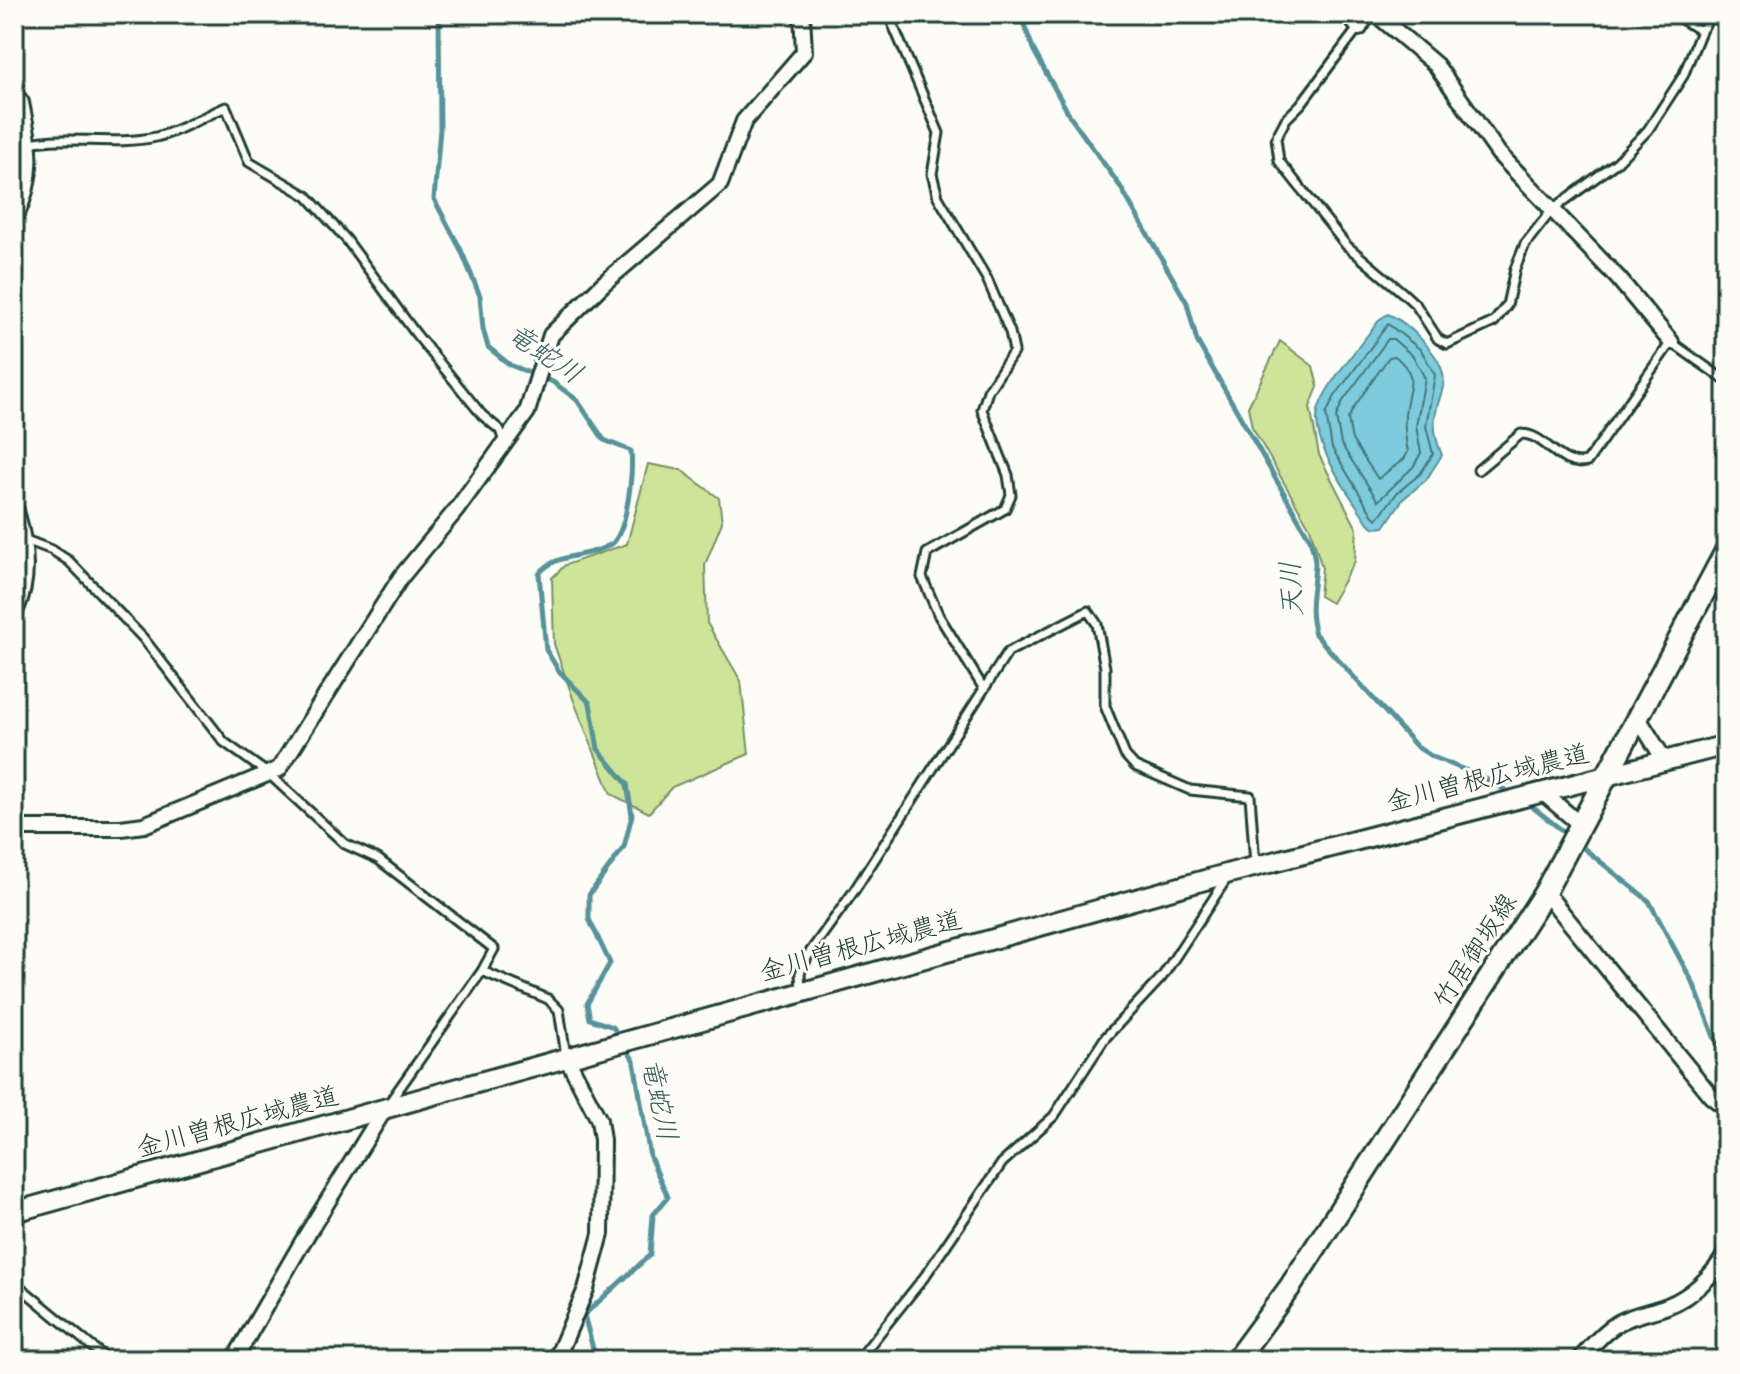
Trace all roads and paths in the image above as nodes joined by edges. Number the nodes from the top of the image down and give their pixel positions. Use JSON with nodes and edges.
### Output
{"nodes":[{"id":1,"x":802,"y":14,"type":"edge"},
{"id":2,"x":890,"y":14,"type":"edge"},
{"id":3,"x":1348,"y":14,"type":"edge"},
{"id":4,"x":1368,"y":14,"type":"edge"},
{"id":5,"x":1376,"y":14,"type":"edge"},
{"id":6,"x":1673,"y":14,"type":"edge"},
{"id":7,"x":1712,"y":14,"type":"edge"},
{"id":8,"x":1359,"y":28,"type":"junction"},
{"id":9,"x":1701,"y":31,"type":"junction"},
{"id":10,"x":14,"y":97,"type":"edge"},
{"id":11,"x":27,"y":144,"type":"junction"},
{"id":12,"x":1552,"y":210,"type":"junction"},
{"id":13,"x":14,"y":216,"type":"edge"},
{"id":14,"x":1671,"y":342,"type":"junction"},
{"id":15,"x":1726,"y":381,"type":"edge"},
{"id":16,"x":505,"y":445,"type":"junction"},
{"id":17,"x":1478,"y":470,"type":"dead end"},
{"id":18,"x":14,"y":511,"type":"edge"},
{"id":19,"x":23,"y":539,"type":"junction"},
{"id":20,"x":1726,"y":551,"type":"edge"},
{"id":21,"x":14,"y":609,"type":"edge"},
{"id":22,"x":984,"y":689,"type":"junction"},
{"id":23,"x":1638,"y":718,"type":"junction"},
{"id":24,"x":1726,"y":745,"type":"edge"},
{"id":25,"x":1665,"y":761,"type":"junction"},
{"id":26,"x":270,"y":775,"type":"junction"},
{"id":27,"x":1608,"y":775,"type":"junction"},
{"id":28,"x":1535,"y":792,"type":"junction"},
{"id":29,"x":14,"y":828,"type":"edge"},
{"id":30,"x":1580,"y":830,"type":"junction"},
{"id":31,"x":1255,"y":866,"type":"junction"},
{"id":32,"x":1230,"y":873,"type":"junction"},
{"id":33,"x":1545,"y":892,"type":"junction"},
{"id":34,"x":482,"y":971,"type":"junction"},
{"id":35,"x":801,"y":991,"type":"junction"},
{"id":36,"x":567,"y":1058,"type":"junction"},
{"id":37,"x":1726,"y":1108,"type":"edge"},
{"id":38,"x":384,"y":1110,"type":"junction"},
{"id":39,"x":14,"y":1212,"type":"edge"},
{"id":40,"x":1726,"y":1253,"type":"edge"},
{"id":41,"x":14,"y":1282,"type":"edge"},
{"id":42,"x":108,"y":1360,"type":"edge"},
{"id":43,"x":234,"y":1360,"type":"edge"},
{"id":44,"x":556,"y":1360,"type":"edge"},
{"id":45,"x":858,"y":1360,"type":"edge"},
{"id":46,"x":1236,"y":1360,"type":"edge"},
{"id":47,"x":1580,"y":1360,"type":"edge"}],
"edges":[{"from":1,"to":16,"type":"street"},
{"from":2,"to":22,"type":"lane"},
{"from":3,"to":8,"type":"street"},
{"from":4,"to":8,"type":"street"},
{"from":5,"to":12,"type":"street"},
{"from":6,"to":9,"type":"lane"},
{"from":7,"to":9,"type":"lane"},
{"from":8,"to":12,"type":"lane"},
{"from":9,"to":12,"type":"lane"},
{"from":10,"to":11,"type":"street"},
{"from":11,"to":13,"type":"street"},
{"from":11,"to":16,"type":"lane"},
{"from":12,"to":14,"type":"street"},
{"from":14,"to":15,"type":"lane"},
{"from":14,"to":17,"type":"lane"},
{"from":16,"to":26,"type":"street"},
{"from":18,"to":19,"type":"street"},
{"from":19,"to":21,"type":"street"},
{"from":19,"to":26,"type":"lane"},
{"from":20,"to":23,"type":"main road","name":"竹居御坂線"},
{"from":22,"to":31,"type":"lane"},
{"from":22,"to":35,"type":"lane"},
{"from":23,"to":25,"type":"street"},
{"from":23,"to":27,"type":"main road","name":"竹居御坂線"},
{"from":24,"to":25,"type":"street","name":"金川曽根広域農道"},
{"from":25,"to":27,"type":"street","name":"金川曽根広域農道"},
{"from":26,"to":29,"type":"street"},
{"from":26,"to":34,"type":"lane"},
{"from":27,"to":28,"type":"street","name":"金川曽根広域農道"},
{"from":27,"to":30,"type":"main road","name":"竹居御坂線"},
{"from":28,"to":30,"type":"street"},
{"from":28,"to":31,"type":"street","name":"金川曽根広域農道"},
{"from":30,"to":33,"type":"main road","name":"竹居御坂線"},
{"from":31,"to":32,"type":"street","name":"金川曽根広域農道"},
{"from":32,"to":35,"type":"street","name":"金川曽根広域農道"},
{"from":32,"to":45,"type":"lane"},
{"from":33,"to":37,"type":"street"},
{"from":33,"to":46,"type":"main road","name":"竹居御坂線"},
{"from":34,"to":36,"type":"lane"},
{"from":34,"to":38,"type":"lane"},
{"from":35,"to":36,"type":"street","name":"金川曽根広域農道"},
{"from":36,"to":38,"type":"street","name":"金川曽根広域農道"},
{"from":36,"to":44,"type":"street"},
{"from":38,"to":39,"type":"street","name":"金川曽根広域農道"},
{"from":38,"to":43,"type":"street"},
{"from":40,"to":47,"type":"street"},
{"from":41,"to":42,"type":"lane"}]}
